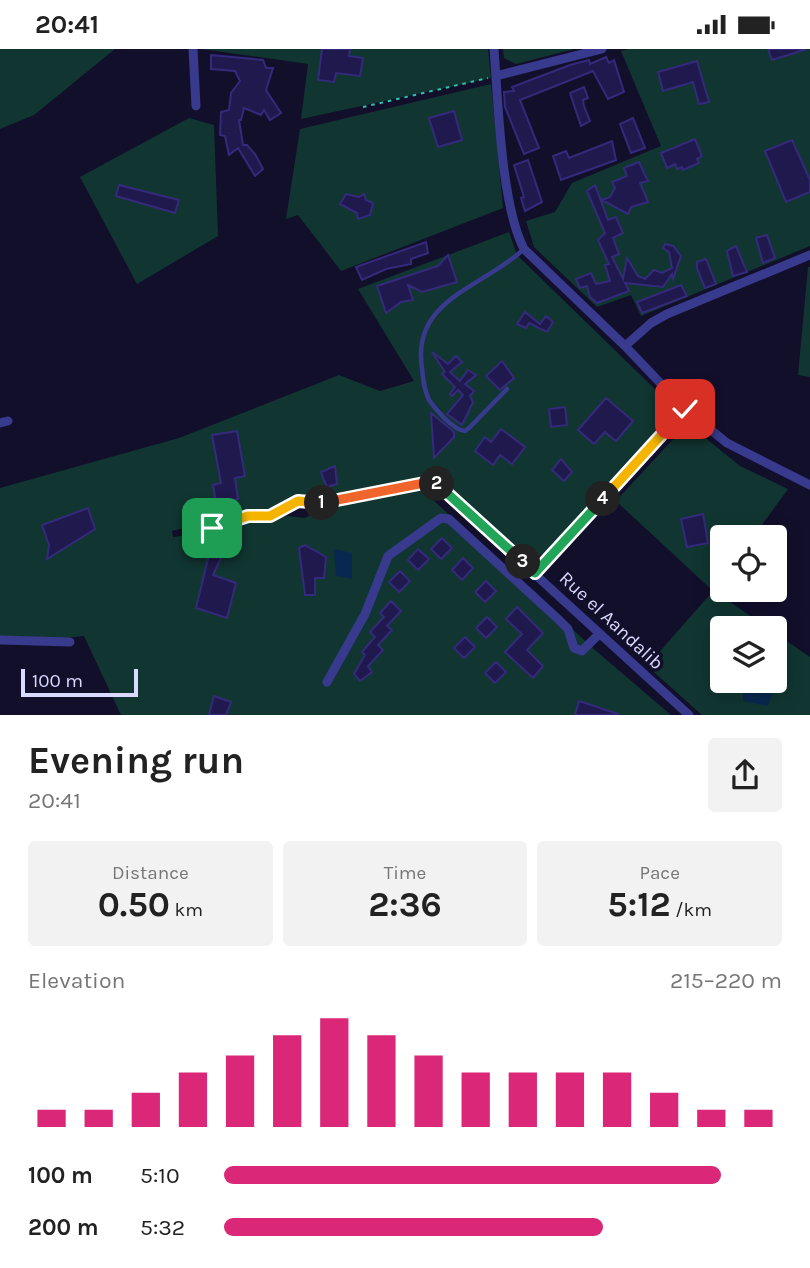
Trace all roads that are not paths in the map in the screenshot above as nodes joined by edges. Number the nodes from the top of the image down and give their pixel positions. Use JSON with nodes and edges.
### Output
{"nodes":[{"id":1,"x":193,"y":49,"type":"edge"},
{"id":2,"x":494,"y":49,"type":"edge"},
{"id":3,"x":602,"y":49,"type":"edge"},
{"id":4,"x":496,"y":76,"type":"junction"},
{"id":5,"x":196,"y":106,"type":"dead end"},
{"id":6,"x":524,"y":249,"type":"junction"},
{"id":7,"x":810,"y":255,"type":"edge"},
{"id":8,"x":625,"y":346,"type":"junction"},
{"id":9,"x":507,"y":389,"type":"dead end"},
{"id":10,"x":685,"y":409,"type":"junction"},
{"id":11,"x":810,"y":485,"type":"edge"},
{"id":12,"x":448,"y":495,"type":"road end"},
{"id":13,"x":535,"y":573,"type":"junction"},
{"id":14,"x":599,"y":634,"type":"junction"},
{"id":15,"x":0,"y":641,"type":"edge"},
{"id":16,"x":70,"y":642,"type":"dead end"},
{"id":17,"x":327,"y":682,"type":"dead end"},
{"id":18,"x":690,"y":715,"type":"edge"}],
"edges":[{"from":1,"to":5,"type":"street"},
{"from":2,"to":4,"type":"street"},
{"from":3,"to":4,"type":"street"},
{"from":4,"to":6,"type":"street"},
{"from":6,"to":8,"type":"street"},
{"from":6,"to":9,"type":"lane"},
{"from":7,"to":8,"type":"street"},
{"from":8,"to":10,"type":"street"},
{"from":10,"to":11,"type":"street"},
{"from":10,"to":13,"type":"street"},
{"from":12,"to":13,"type":"street","name":"Rue el Aandalib"},
{"from":13,"to":14,"type":"street","name":"Rue el Aandalib"},
{"from":14,"to":17,"type":"street"},
{"from":14,"to":18,"type":"street","name":"Rue el Aandalib"},
{"from":15,"to":16,"type":"street"}]}
